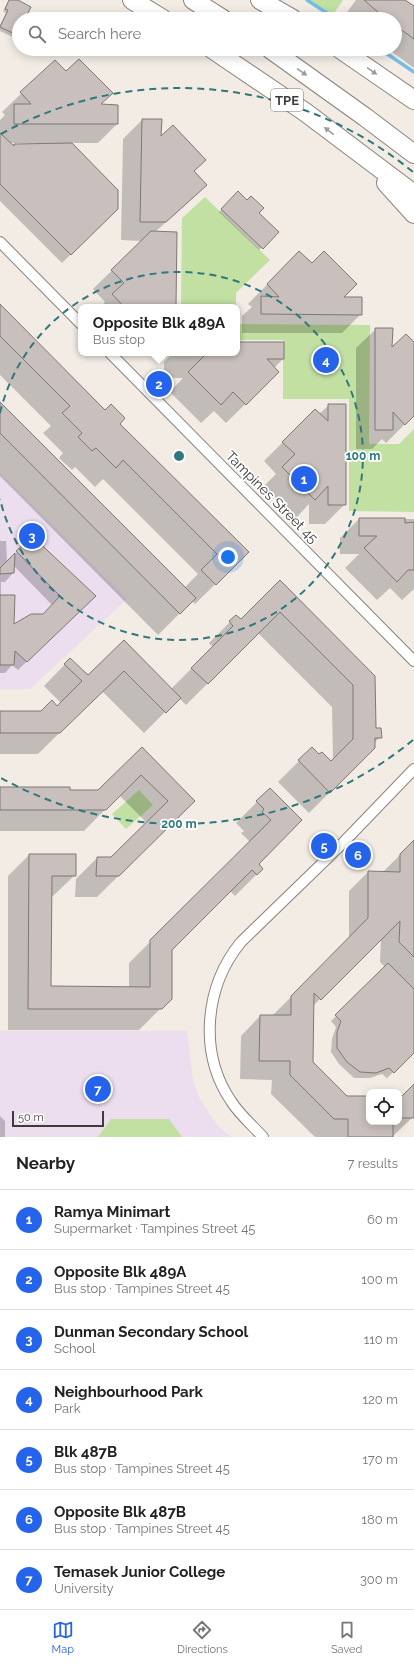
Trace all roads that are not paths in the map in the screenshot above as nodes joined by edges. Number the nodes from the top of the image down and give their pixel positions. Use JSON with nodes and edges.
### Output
{"nodes":[{"id":1,"x":132,"y":0,"type":"edge"},
{"id":2,"x":193,"y":0,"type":"edge"},
{"id":3,"x":260,"y":0,"type":"edge"},
{"id":4,"x":152,"y":12,"type":"edge"},
{"id":5,"x":212,"y":12,"type":"edge"},
{"id":6,"x":281,"y":12,"type":"edge"},
{"id":7,"x":222,"y":56,"type":"edge"},
{"id":8,"x":280,"y":56,"type":"edge"},
{"id":9,"x":350,"y":56,"type":"edge"},
{"id":10,"x":414,"y":100,"type":"edge"},
{"id":11,"x":360,"y":154,"type":"junction"},
{"id":12,"x":414,"y":154,"type":"edge"},
{"id":13,"x":414,"y":194,"type":"edge"},
{"id":14,"x":414,"y":214,"type":"edge"},
{"id":15,"x":0,"y":242,"type":"edge"},
{"id":16,"x":78,"y":321,"type":"edge"},
{"id":17,"x":113,"y":356,"type":"edge"},
{"id":18,"x":414,"y":661,"type":"edge"},
{"id":19,"x":414,"y":769,"type":"edge"},
{"id":20,"x":263,"y":1137,"type":"edge"}],
"edges":[{"from":1,"to":4,"type":"highway"},
{"from":2,"to":5,"type":"highway"},
{"from":3,"to":6,"type":"highway"},
{"from":11,"to":7,"type":"highway","number":"TPE","one_way":true},
{"from":8,"to":12,"type":"highway","number":"TPE","one_way":true},
{"from":9,"to":10,"type":"highway","one_way":true},
{"from":11,"to":13,"type":"highway","number":"TPE"},
{"from":11,"to":14,"type":"highway"},
{"from":15,"to":16,"type":"street"},
{"from":17,"to":18,"type":"street","name":"Tampines Street 45"},
{"from":19,"to":20,"type":"street"}]}
